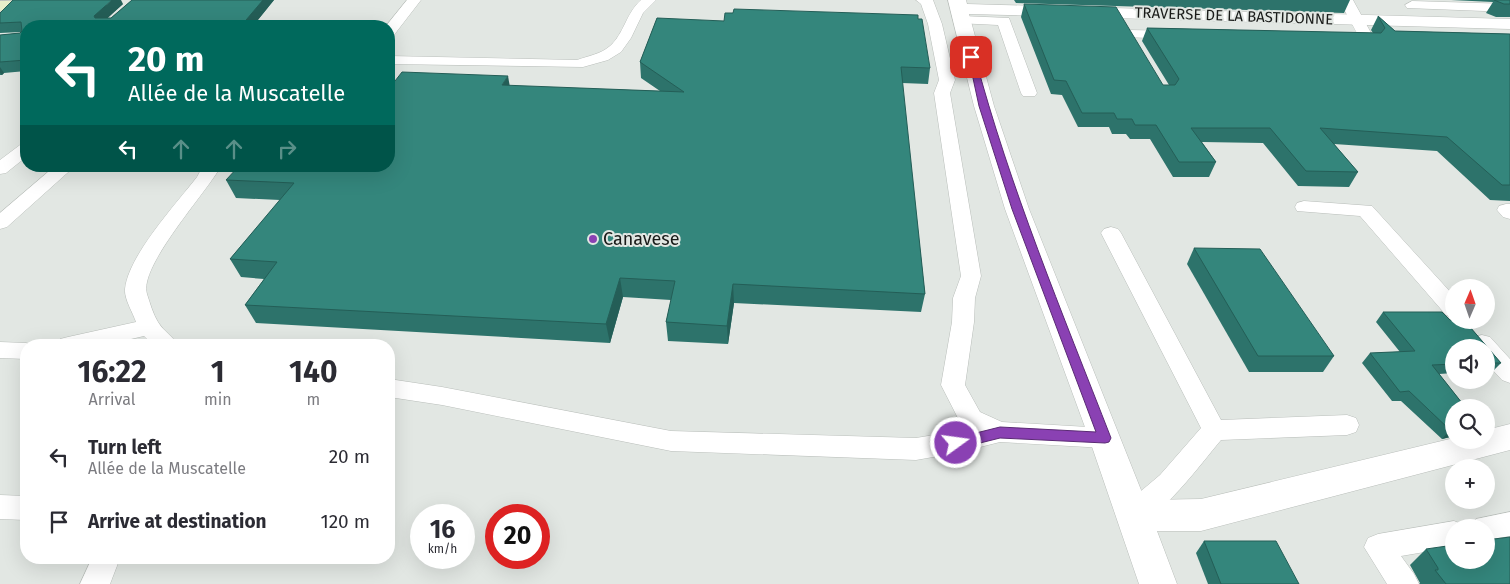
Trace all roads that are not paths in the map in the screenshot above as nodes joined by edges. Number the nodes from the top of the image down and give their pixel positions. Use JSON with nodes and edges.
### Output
{"nodes":[{"id":1,"x":38,"y":0,"type":"edge"},
{"id":2,"x":414,"y":0,"type":"edge"},
{"id":3,"x":649,"y":0,"type":"edge"},
{"id":4,"x":923,"y":0,"type":"edge"},
{"id":5,"x":1346,"y":0,"type":"edge"},
{"id":6,"x":1409,"y":2,"type":"edge"},
{"id":7,"x":0,"y":6,"type":"edge"},
{"id":8,"x":1510,"y":8,"type":"edge"},
{"id":9,"x":959,"y":10,"type":"edge"},
{"id":10,"x":1117,"y":13,"type":"junction"},
{"id":11,"x":1355,"y":20,"type":"junction"},
{"id":12,"x":1434,"y":22,"type":"junction"},
{"id":13,"x":395,"y":24,"type":"edge"},
{"id":14,"x":1510,"y":24,"type":"edge"},
{"id":15,"x":1129,"y":34,"type":"junction"},
{"id":16,"x":1189,"y":36,"type":"edge"},
{"id":17,"x":1339,"y":41,"type":"edge"},
{"id":18,"x":1139,"y":51,"type":"edge"},
{"id":19,"x":395,"y":60,"type":"edge"},
{"id":20,"x":1029,"y":93,"type":"dead end"},
{"id":21,"x":20,"y":154,"type":"edge"},
{"id":22,"x":0,"y":169,"type":"edge"},
{"id":23,"x":59,"y":172,"type":"edge"},
{"id":24,"x":209,"y":172,"type":"edge"},
{"id":25,"x":1304,"y":207,"type":"dead end"},
{"id":26,"x":0,"y":223,"type":"edge"},
{"id":27,"x":1110,"y":233,"type":"dead end"},
{"id":28,"x":1445,"y":300,"type":"edge"},
{"id":29,"x":149,"y":327,"type":"junction"},
{"id":30,"x":1470,"y":329,"type":"edge"},
{"id":31,"x":95,"y":339,"type":"edge"},
{"id":32,"x":161,"y":339,"type":"edge"},
{"id":33,"x":0,"y":350,"type":"edge"},
{"id":34,"x":20,"y":352,"type":"edge"},
{"id":35,"x":1510,"y":374,"type":"edge"},
{"id":36,"x":395,"y":389,"type":"edge"},
{"id":37,"x":1347,"y":425,"type":"dead end"},
{"id":38,"x":1214,"y":430,"type":"junction"},
{"id":39,"x":1000,"y":432,"type":"junction"},
{"id":40,"x":1510,"y":437,"type":"edge"},
{"id":41,"x":1105,"y":438,"type":"junction"},
{"id":42,"x":0,"y":507,"type":"edge"},
{"id":43,"x":20,"y":508,"type":"edge"},
{"id":44,"x":1132,"y":516,"type":"junction"},
{"id":45,"x":1510,"y":524,"type":"edge"},
{"id":46,"x":1495,"y":526,"type":"edge"},
{"id":47,"x":1445,"y":536,"type":"edge"},
{"id":48,"x":103,"y":564,"type":"edge"},
{"id":49,"x":95,"y":584,"type":"edge"},
{"id":50,"x":1158,"y":584,"type":"edge"},
{"id":51,"x":1404,"y":584,"type":"edge"}],
"edges":[{"from":1,"to":7,"type":"main road"},
{"from":2,"to":13,"type":"lane"},
{"from":3,"to":19,"type":"lane"},
{"from":4,"to":39,"type":"lane"},
{"from":5,"to":11,"type":"lane"},
{"from":6,"to":8,"type":"lane"},
{"from":6,"to":12,"type":"lane"},
{"from":9,"to":10,"type":"street","name":"TRAVERSE DE LA BASTIDONNE"},
{"from":9,"to":20,"type":"lane"},
{"from":9,"to":41,"type":"street"},
{"from":10,"to":11,"type":"street","name":"TRAVERSE DE LA BASTIDONNE"},
{"from":10,"to":15,"type":"lane"},
{"from":11,"to":12,"type":"street","name":"TRAVERSE DE LA BASTIDONNE"},
{"from":11,"to":17,"type":"lane"},
{"from":12,"to":14,"type":"street","name":"TRAVERSE DE LA BASTIDONNE"},
{"from":15,"to":16,"type":"lane"},
{"from":15,"to":18,"type":"lane"},
{"from":21,"to":22,"type":"lane"},
{"from":23,"to":26,"type":"lane"},
{"from":24,"to":29,"type":"lane"},
{"from":25,"to":28,"type":"lane"},
{"from":27,"to":38,"type":"lane"},
{"from":29,"to":31,"type":"lane"},
{"from":29,"to":32,"type":"lane"},
{"from":30,"to":35,"type":"lane"},
{"from":33,"to":34,"type":"lane"},
{"from":36,"to":39,"type":"lane"},
{"from":37,"to":38,"type":"lane"},
{"from":38,"to":44,"type":"lane"},
{"from":39,"to":41,"type":"lane"},
{"from":40,"to":44,"type":"street"},
{"from":41,"to":44,"type":"street"},
{"from":42,"to":43,"type":"lane"},
{"from":44,"to":50,"type":"street"},
{"from":45,"to":46,"type":"lane"},
{"from":47,"to":51,"type":"lane"},
{"from":48,"to":49,"type":"lane"}]}
